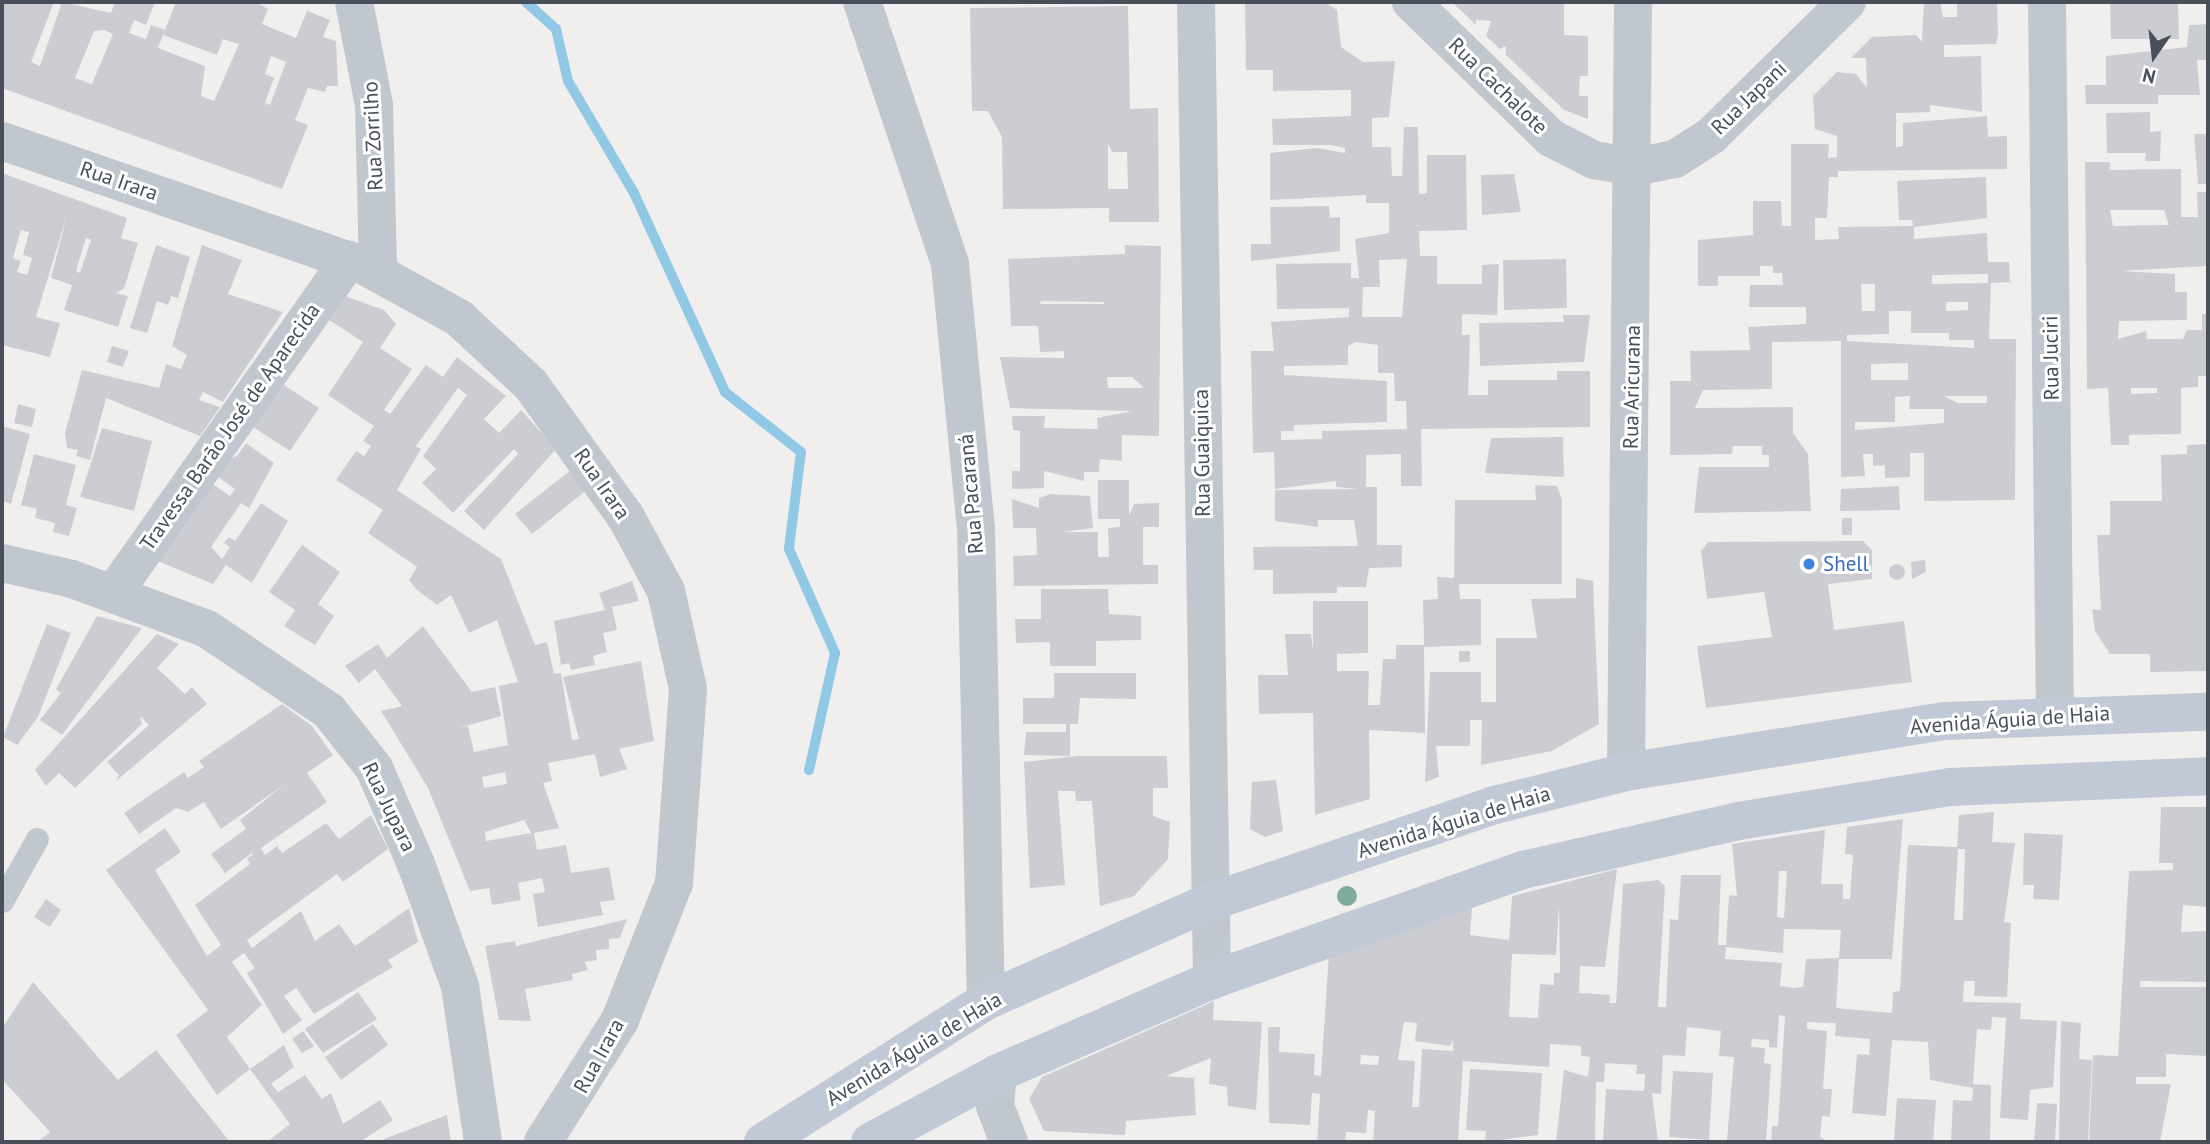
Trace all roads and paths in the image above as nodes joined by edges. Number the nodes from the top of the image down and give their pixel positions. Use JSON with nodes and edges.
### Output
{"nodes":[{"id":1,"x":354,"y":2,"type":"edge"},
{"id":2,"x":862,"y":2,"type":"edge"},
{"id":3,"x":1196,"y":2,"type":"edge"},
{"id":4,"x":1411,"y":2,"type":"edge"},
{"id":5,"x":1633,"y":2,"type":"edge"},
{"id":6,"x":1847,"y":2,"type":"edge"},
{"id":7,"x":2046,"y":2,"type":"edge"},
{"id":8,"x":2,"y":141,"type":"edge"},
{"id":9,"x":1635,"y":167,"type":"junction"},
{"id":10,"x":363,"y":267,"type":"junction"},
{"id":11,"x":2,"y":563,"type":"edge"},
{"id":12,"x":113,"y":594,"type":"junction"},
{"id":13,"x":2208,"y":712,"type":"edge"},
{"id":14,"x":2055,"y":713,"type":"junction"},
{"id":15,"x":1626,"y":772,"type":"junction"},
{"id":16,"x":2208,"y":776,"type":"edge"},
{"id":17,"x":37,"y":839,"type":"dead end"},
{"id":18,"x":2,"y":901,"type":"edge"},
{"id":19,"x":1208,"y":903,"type":"junction"},
{"id":20,"x":1212,"y":980,"type":"junction"},
{"id":21,"x":986,"y":1001,"type":"junction"},
{"id":22,"x":998,"y":1073,"type":"junction"},
{"id":23,"x":893,"y":1138,"type":"edge"},
{"id":24,"x":483,"y":1142,"type":"edge"},
{"id":25,"x":543,"y":1142,"type":"edge"},
{"id":26,"x":763,"y":1142,"type":"edge"},
{"id":27,"x":1009,"y":1142,"type":"edge"}],
"edges":[{"from":1,"to":10,"type":"street","name":"Rua Zorrilho"},
{"from":2,"to":21,"type":"street","name":"Rua Pacaraná"},
{"from":3,"to":19,"type":"street","name":"Rua Guaiquica"},
{"from":4,"to":9,"type":"street","name":"Rua Cachalote"},
{"from":5,"to":9,"type":"street","name":"Rua Aricurana"},
{"from":6,"to":9,"type":"street","name":"Rua Japani"},
{"from":7,"to":14,"type":"street","name":"Rua Juciri"},
{"from":8,"to":10,"type":"street","name":"Rua Irara"},
{"from":9,"to":15,"type":"street","name":"Rua Aricurana"},
{"from":10,"to":12,"type":"street","name":"Travessa Barão José de Aparecida"},
{"from":10,"to":25,"type":"street","name":"Rua Irara"},
{"from":11,"to":12,"type":"street","name":"Rua Jupara"},
{"from":12,"to":24,"type":"street","name":"Rua Jupara"},
{"from":13,"to":14,"type":"main road","name":"Avenida Águia de Haia"},
{"from":14,"to":15,"type":"main road","name":"Avenida Águia de Haia"},
{"from":15,"to":19,"type":"main road","name":"Avenida Águia de Haia"},
{"from":16,"to":20,"type":"main road"},
{"from":17,"to":18,"type":"lane"},
{"from":19,"to":20,"type":"street","name":"Rua Guaiquica"},
{"from":19,"to":21,"type":"main road","name":"Avenida Águia de Haia"},
{"from":20,"to":22,"type":"main road"},
{"from":21,"to":26,"type":"main road","name":"Avenida Águia de Haia"},
{"from":22,"to":23,"type":"main road"},
{"from":22,"to":27,"type":"street"}]}
